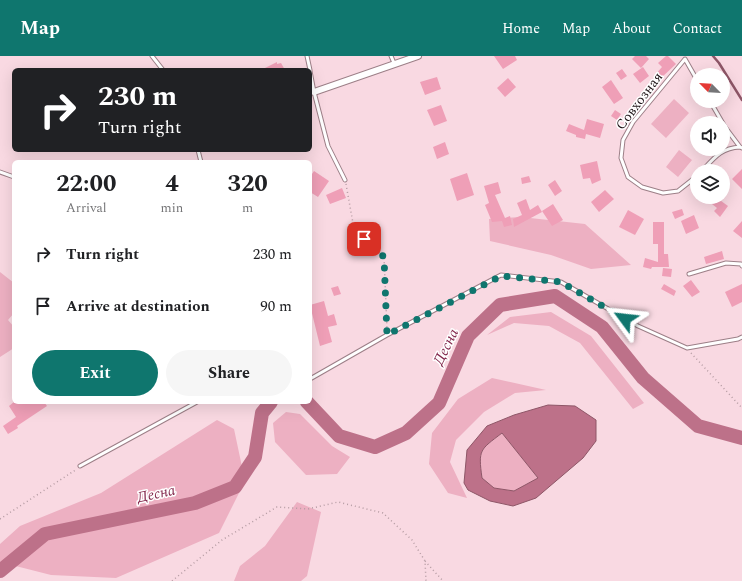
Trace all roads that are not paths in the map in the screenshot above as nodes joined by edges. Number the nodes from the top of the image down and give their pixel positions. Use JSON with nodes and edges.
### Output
{"nodes":[{"id":1,"x":152,"y":56,"type":"edge"},
{"id":2,"x":307,"y":56,"type":"edge"},
{"id":3,"x":391,"y":56,"type":"edge"},
{"id":4,"x":418,"y":56,"type":"edge"},
{"id":5,"x":682,"y":56,"type":"edge"},
{"id":6,"x":685,"y":59,"type":"junction"},
{"id":7,"x":394,"y":63,"type":"junction"},
{"id":8,"x":161,"y":68,"type":"edge"},
{"id":9,"x":309,"y":68,"type":"edge"},
{"id":10,"x":690,"y":68,"type":"edge"},
{"id":11,"x":312,"y":82,"type":"edge"},
{"id":12,"x":314,"y":92,"type":"junction"},
{"id":13,"x":714,"y":108,"type":"edge"},
{"id":14,"x":741,"y":148,"type":"edge"},
{"id":15,"x":709,"y":164,"type":"edge"},
{"id":16,"x":0,"y":172,"type":"edge"},
{"id":17,"x":12,"y":176,"type":"edge"},
{"id":18,"x":345,"y":180,"type":"road end"},
{"id":19,"x":690,"y":182,"type":"edge"},
{"id":20,"x":742,"y":266,"type":"edge"},
{"id":21,"x":689,"y":274,"type":"dead end"},
{"id":22,"x":742,"y":338,"type":"edge"},
{"id":23,"x":312,"y":378,"type":"edge"},
{"id":24,"x":193,"y":404,"type":"edge"},
{"id":25,"x":80,"y":466,"type":"road end"}],
"edges":[{"from":1,"to":8,"type":"lane"},
{"from":2,"to":9,"type":"lane"},
{"from":3,"to":7,"type":"lane"},
{"from":4,"to":7,"type":"street"},
{"from":5,"to":6,"type":"lane"},
{"from":6,"to":10,"type":"lane"},
{"from":6,"to":19,"type":"lane","name":"Совхозная"},
{"from":7,"to":12,"type":"street"},
{"from":11,"to":12,"type":"lane"},
{"from":12,"to":18,"type":"lane"},
{"from":13,"to":14,"type":"lane"},
{"from":14,"to":15,"type":"lane"},
{"from":16,"to":17,"type":"lane"},
{"from":20,"to":21,"type":"lane"},
{"from":22,"to":23,"type":"lane"},
{"from":24,"to":25,"type":"lane"}]}
